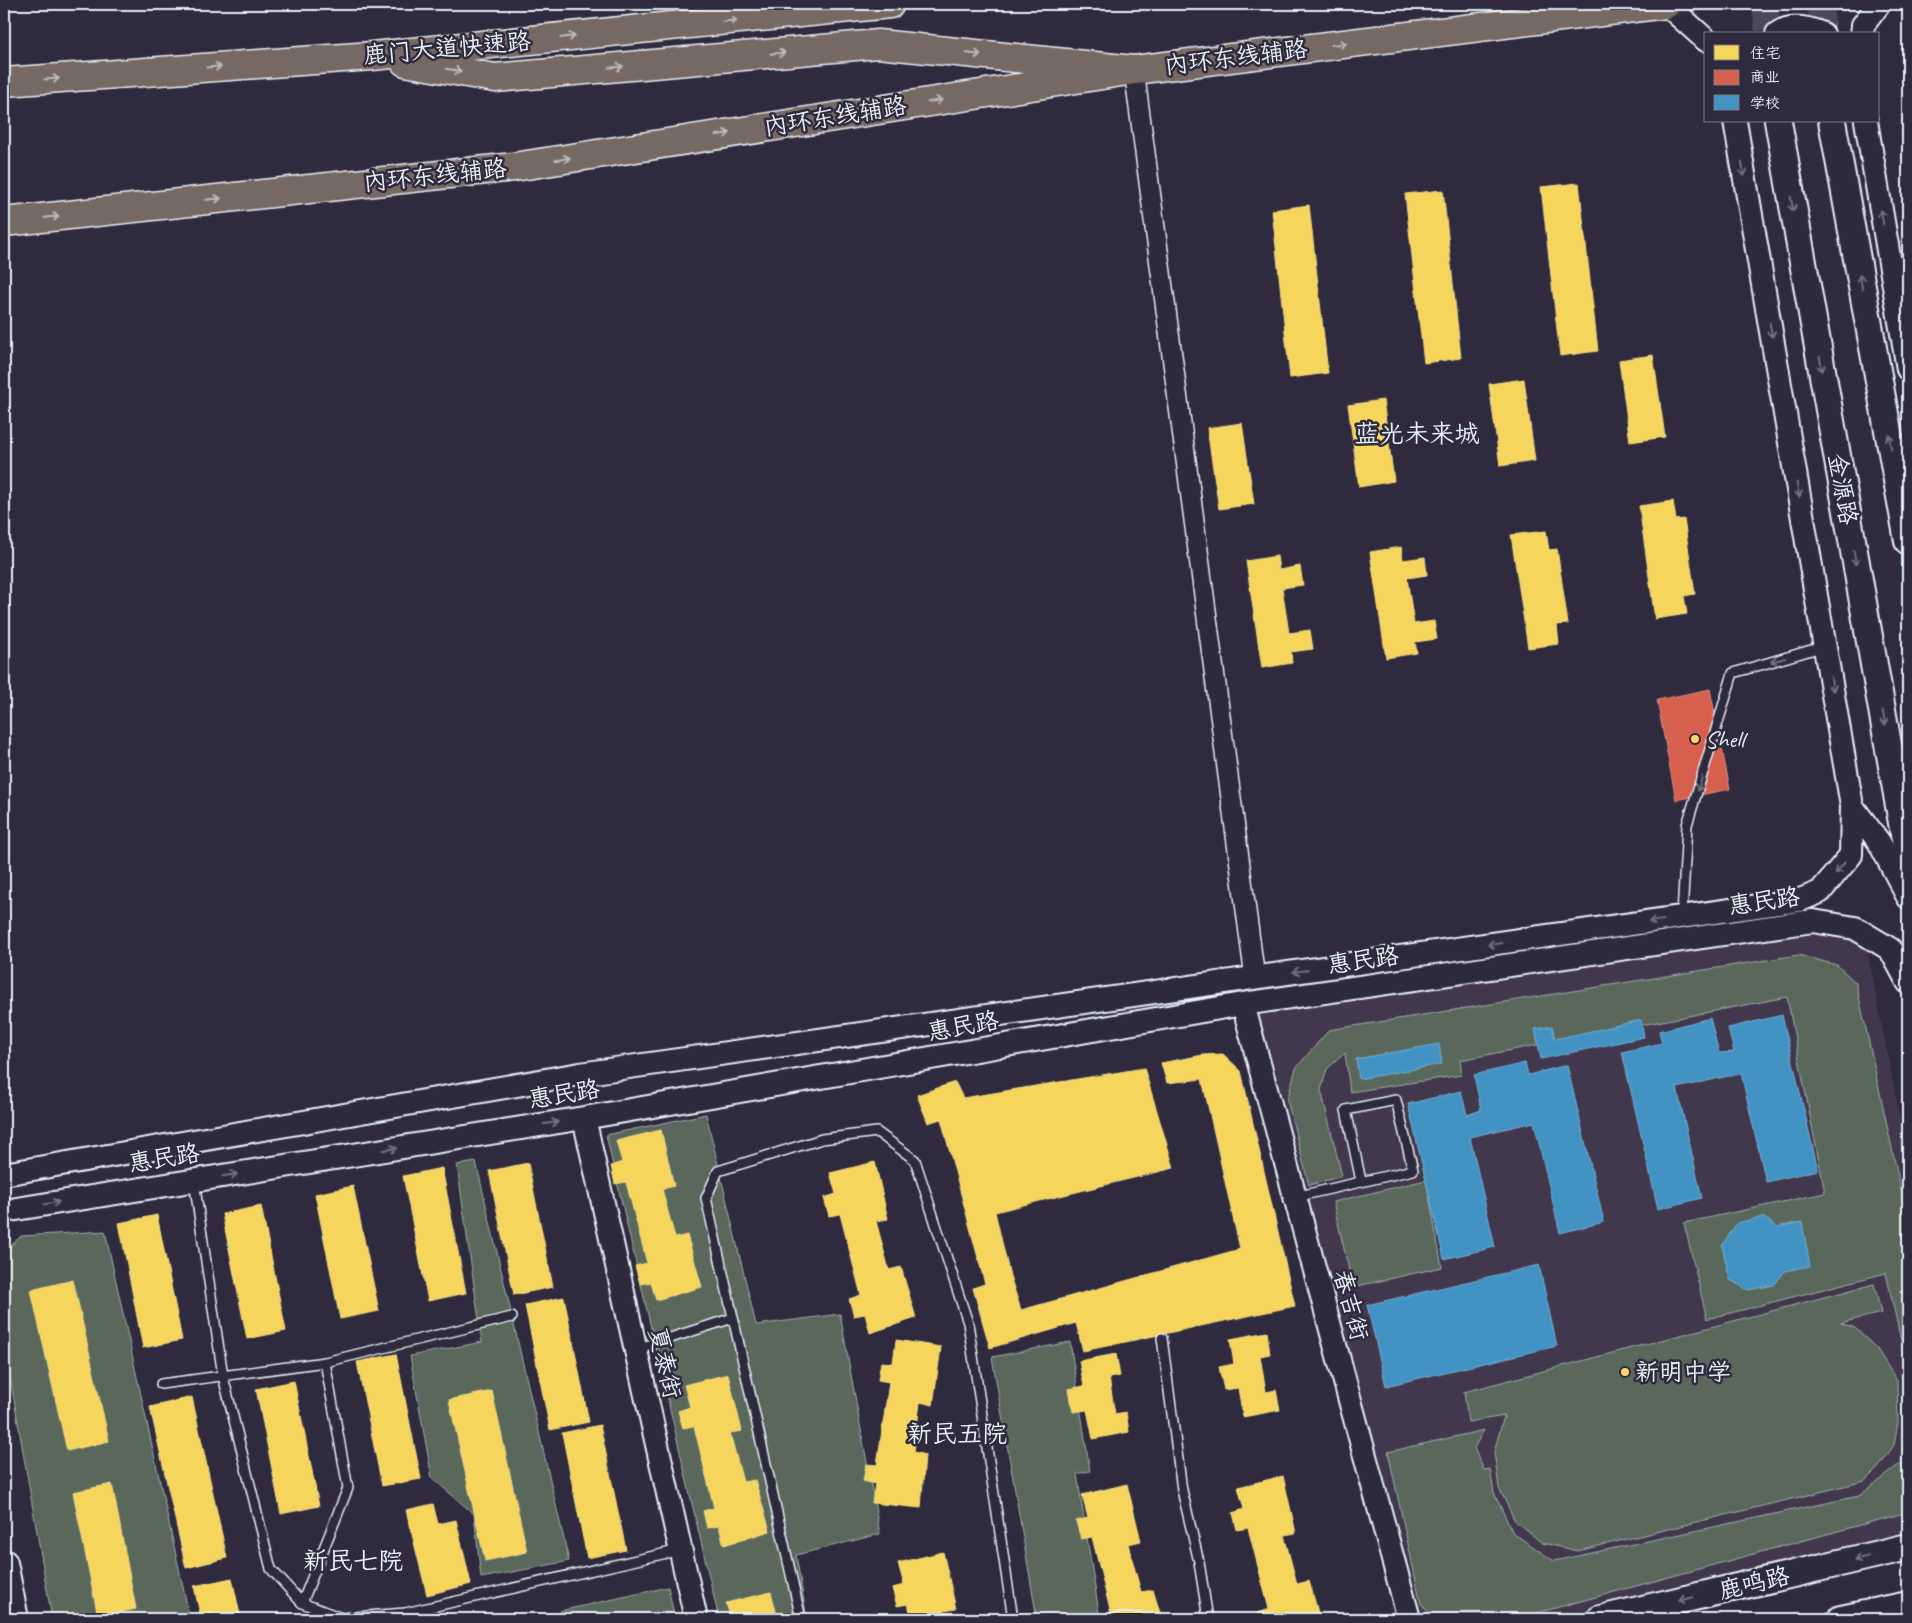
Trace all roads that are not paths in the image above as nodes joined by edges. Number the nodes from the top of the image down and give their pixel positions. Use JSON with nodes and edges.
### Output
{"nodes":[{"id":1,"x":890,"y":4,"type":"edge"},
{"id":2,"x":1666,"y":4,"type":"edge"},
{"id":3,"x":1879,"y":4,"type":"edge"},
{"id":4,"x":1780,"y":32,"type":"edge"},
{"id":5,"x":1818,"y":32,"type":"edge"},
{"id":6,"x":1862,"y":32,"type":"edge"},
{"id":7,"x":1704,"y":38,"type":"edge"},
{"id":8,"x":372,"y":56,"type":"junction"},
{"id":9,"x":1134,"y":70,"type":"junction"},
{"id":10,"x":4,"y":82,"type":"edge"},
{"id":11,"x":1735,"y":122,"type":"edge"},
{"id":12,"x":1778,"y":122,"type":"edge"},
{"id":13,"x":1832,"y":122,"type":"edge"},
{"id":14,"x":1866,"y":122,"type":"edge"},
{"id":15,"x":4,"y":222,"type":"edge"},
{"id":16,"x":1908,"y":369,"type":"edge"},
{"id":17,"x":1908,"y":541,"type":"edge"},
{"id":18,"x":1825,"y":646,"type":"junction"},
{"id":19,"x":1852,"y":806,"type":"junction"},
{"id":20,"x":1908,"y":857,"type":"edge"},
{"id":21,"x":1908,"y":897,"type":"edge"},
{"id":22,"x":1682,"y":917,"type":"junction"},
{"id":23,"x":1255,"y":978,"type":"junction"},
{"id":24,"x":1908,"y":982,"type":"edge"},
{"id":25,"x":1242,"y":1004,"type":"junction"},
{"id":26,"x":584,"y":1118,"type":"junction"},
{"id":27,"x":4,"y":1174,"type":"edge"},
{"id":28,"x":194,"y":1180,"type":"junction"},
{"id":29,"x":1361,"y":1181,"type":"junction"},
{"id":30,"x":1295,"y":1197,"type":"junction"},
{"id":31,"x":4,"y":1210,"type":"edge"},
{"id":32,"x":512,"y":1317,"type":"dead end"},
{"id":33,"x":733,"y":1318,"type":"junction"},
{"id":34,"x":1162,"y":1338,"type":"dead end"},
{"id":35,"x":636,"y":1349,"type":"junction"},
{"id":36,"x":325,"y":1362,"type":"junction"},
{"id":37,"x":223,"y":1376,"type":"junction"},
{"id":38,"x":161,"y":1384,"type":"dead end"},
{"id":39,"x":1908,"y":1547,"type":"edge"},
{"id":40,"x":680,"y":1550,"type":"junction"},
{"id":41,"x":4,"y":1563,"type":"edge"},
{"id":42,"x":302,"y":1603,"type":"junction"},
{"id":43,"x":1908,"y":1605,"type":"edge"},
{"id":44,"x":15,"y":1619,"type":"edge"},
{"id":45,"x":696,"y":1619,"type":"edge"},
{"id":46,"x":801,"y":1619,"type":"edge"},
{"id":47,"x":1013,"y":1619,"type":"edge"},
{"id":48,"x":1208,"y":1619,"type":"edge"},
{"id":49,"x":1409,"y":1619,"type":"edge"},
{"id":50,"x":1600,"y":1619,"type":"edge"},
{"id":51,"x":1841,"y":1619,"type":"edge"}],
"edges":[{"from":8,"to":1,"type":"main road","name":"鹿门大道快速路","one_way":true},
{"from":2,"to":7,"type":"street"},
{"from":9,"to":2,"type":"main road","name":"内环东线辅路","one_way":true},
{"from":3,"to":6,"type":"street"},
{"from":4,"to":5,"type":"street"},
{"from":8,"to":9,"type":"main road","one_way":true},
{"from":10,"to":8,"type":"main road","name":"鹿门大道快速路","one_way":true},
{"from":15,"to":9,"type":"main road","name":"内环东线辅路","one_way":true},
{"from":9,"to":23,"type":"street"},
{"from":11,"to":18,"type":"street","name":"惠民路","one_way":true},
{"from":12,"to":20,"type":"main road","name":"金源路","one_way":true},
{"from":17,"to":13,"type":"main road","one_way":true},
{"from":16,"to":14,"type":"street","one_way":true},
{"from":18,"to":19,"type":"street","name":"惠民路","one_way":true},
{"from":18,"to":22,"type":"lane","one_way":true},
{"from":19,"to":21,"type":"street"},
{"from":19,"to":22,"type":"street","name":"惠民路","one_way":true},
{"from":22,"to":23,"type":"street","name":"惠民路","one_way":true},
{"from":23,"to":27,"type":"street","name":"惠民路"},
{"from":24,"to":25,"type":"street","name":"惠民路"},
{"from":25,"to":26,"type":"street","name":"惠民路"},
{"from":25,"to":30,"type":"street","name":"春吉街"},
{"from":28,"to":26,"type":"street","name":"惠民路","one_way":true},
{"from":26,"to":35,"type":"street","name":"夏泰街"},
{"from":31,"to":28,"type":"street","name":"惠民路","one_way":true},
{"from":28,"to":37,"type":"lane"},
{"from":29,"to":29,"type":"lane"},
{"from":29,"to":30,"type":"lane"},
{"from":30,"to":49,"type":"street","name":"春吉街"},
{"from":32,"to":36,"type":"lane"},
{"from":33,"to":35,"type":"lane"},
{"from":33,"to":46,"type":"lane"},
{"from":33,"to":47,"type":"lane"},
{"from":34,"to":48,"type":"lane"},
{"from":35,"to":40,"type":"street","name":"夏泰街"},
{"from":36,"to":37,"type":"lane"},
{"from":36,"to":42,"type":"lane"},
{"from":37,"to":38,"type":"lane"},
{"from":37,"to":42,"type":"lane"},
{"from":39,"to":50,"type":"main road","name":"鹿鸣路","one_way":true},
{"from":40,"to":42,"type":"lane"},
{"from":40,"to":45,"type":"street","name":"夏泰街"},
{"from":41,"to":44,"type":"main road"},
{"from":43,"to":51,"type":"main road"}]}
